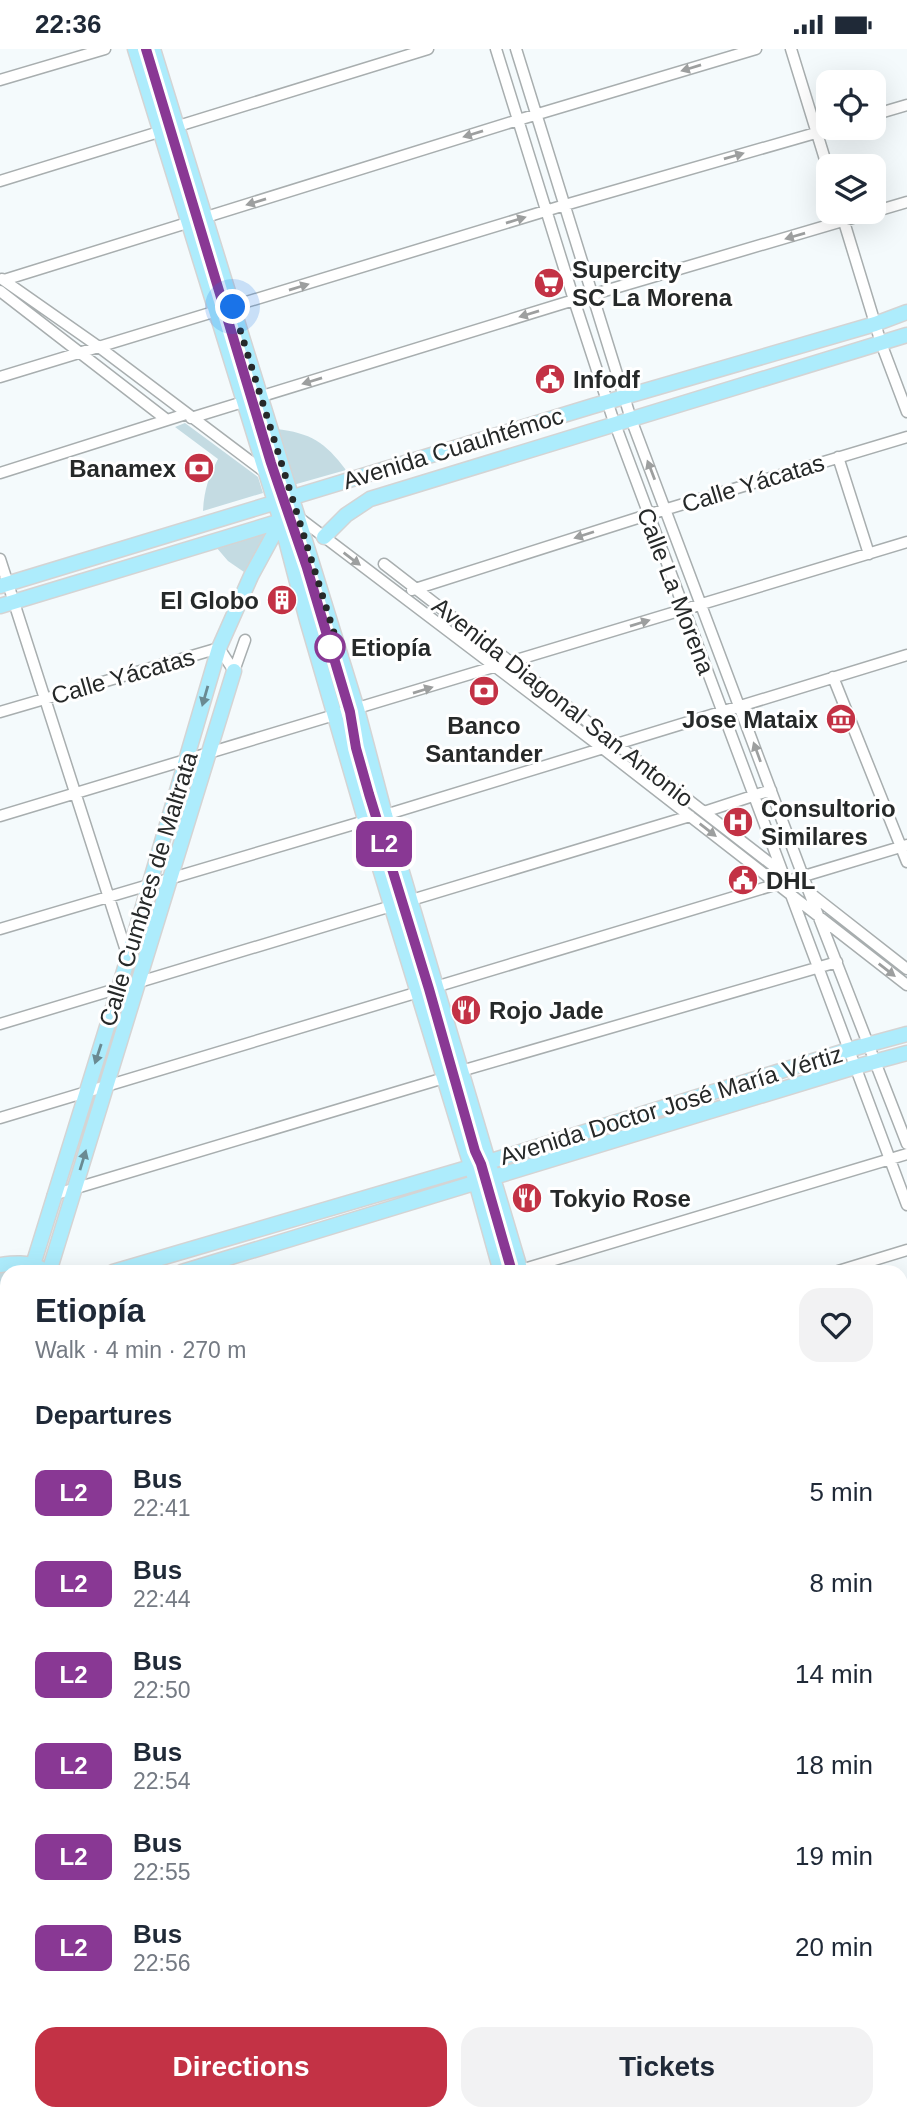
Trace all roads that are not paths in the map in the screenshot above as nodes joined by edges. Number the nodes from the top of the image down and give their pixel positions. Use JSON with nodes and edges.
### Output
{"nodes":[{"id":1,"x":105,"y":49,"type":"edge"},
{"id":2,"x":135,"y":49,"type":"edge"},
{"id":3,"x":153,"y":49,"type":"edge"},
{"id":4,"x":428,"y":49,"type":"edge"},
{"id":5,"x":496,"y":49,"type":"edge"},
{"id":6,"x":516,"y":49,"type":"edge"},
{"id":7,"x":756,"y":49,"type":"edge"},
{"id":8,"x":791,"y":49,"type":"edge"},
{"id":9,"x":0,"y":81,"type":"edge"},
{"id":10,"x":907,"y":105,"type":"edge"},
{"id":11,"x":886,"y":111,"type":"edge"},
{"id":12,"x":536,"y":114,"type":"junction"},
{"id":13,"x":518,"y":120,"type":"junction"},
{"id":14,"x":177,"y":125,"type":"junction"},
{"id":15,"x":160,"y":130,"type":"junction"},
{"id":16,"x":816,"y":130,"type":"edge"},
{"id":17,"x":816,"y":133,"type":"edge"},
{"id":18,"x":0,"y":181,"type":"edge"},
{"id":19,"x":907,"y":202,"type":"edge"},
{"id":20,"x":565,"y":205,"type":"junction"},
{"id":21,"x":886,"y":207,"type":"edge"},
{"id":22,"x":546,"y":211,"type":"junction"},
{"id":23,"x":205,"y":218,"type":"junction"},
{"id":24,"x":188,"y":222,"type":"junction"},
{"id":25,"x":820,"y":224,"type":"edge"},
{"id":26,"x":845,"y":224,"type":"edge"},
{"id":27,"x":1,"y":283,"type":"edge"},
{"id":28,"x":592,"y":295,"type":"junction"},
{"id":29,"x":574,"y":300,"type":"junction"},
{"id":30,"x":233,"y":307,"type":"junction"},
{"id":31,"x":907,"y":312,"type":"edge"},
{"id":32,"x":216,"y":313,"type":"junction"},
{"id":33,"x":876,"y":324,"type":"junction"},
{"id":34,"x":907,"y":335,"type":"edge"},
{"id":35,"x":881,"y":342,"type":"junction"},
{"id":36,"x":99,"y":347,"type":"junction"},
{"id":37,"x":80,"y":353,"type":"junction"},
{"id":38,"x":0,"y":377,"type":"edge"},
{"id":39,"x":261,"y":397,"type":"junction"},
{"id":40,"x":624,"y":398,"type":"junction"},
{"id":41,"x":244,"y":402,"type":"junction"},
{"id":42,"x":607,"y":402,"type":"junction"},
{"id":43,"x":907,"y":412,"type":"edge"},
{"id":44,"x":189,"y":416,"type":"junction"},
{"id":45,"x":631,"y":419,"type":"junction"},
{"id":46,"x":167,"y":420,"type":"junction"},
{"id":47,"x":615,"y":424,"type":"junction"},
{"id":48,"x":907,"y":437,"type":"edge"},
{"id":49,"x":838,"y":457,"type":"junction"},
{"id":50,"x":0,"y":473,"type":"edge"},
{"id":51,"x":266,"y":473,"type":"junction"},
{"id":52,"x":291,"y":497,"type":"junction"},
{"id":53,"x":274,"y":502,"type":"junction"},
{"id":54,"x":666,"y":510,"type":"junction"},
{"id":55,"x":647,"y":515,"type":"junction"},
{"id":56,"x":298,"y":517,"type":"junction"},
{"id":57,"x":281,"y":521,"type":"junction"},
{"id":58,"x":324,"y":537,"type":"junction"},
{"id":59,"x":907,"y":542,"type":"edge"},
{"id":60,"x":869,"y":554,"type":"junction"},
{"id":61,"x":0,"y":559,"type":"edge"},
{"id":62,"x":384,"y":564,"type":"dead end"},
{"id":63,"x":4,"y":584,"type":"edge"},
{"id":64,"x":416,"y":589,"type":"junction"},
{"id":65,"x":398,"y":594,"type":"junction"},
{"id":66,"x":7,"y":604,"type":"edge"},
{"id":67,"x":702,"y":605,"type":"junction"},
{"id":68,"x":683,"y":610,"type":"junction"},
{"id":69,"x":245,"y":640,"type":"dead end"},
{"id":70,"x":219,"y":648,"type":"junction"},
{"id":71,"x":907,"y":655,"type":"edge"},
{"id":72,"x":512,"y":662,"type":"junction"},
{"id":73,"x":495,"y":668,"type":"junction"},
{"id":74,"x":234,"y":671,"type":"junction"},
{"id":75,"x":833,"y":677,"type":"junction"},
{"id":76,"x":45,"y":699,"type":"junction"},
{"id":77,"x":740,"y":705,"type":"junction"},
{"id":78,"x":357,"y":709,"type":"junction"},
{"id":79,"x":721,"y":711,"type":"junction"},
{"id":80,"x":0,"y":712,"type":"edge"},
{"id":81,"x":336,"y":716,"type":"junction"},
{"id":82,"x":615,"y":743,"type":"junction"},
{"id":83,"x":601,"y":747,"type":"junction"},
{"id":84,"x":208,"y":753,"type":"junction"},
{"id":85,"x":187,"y":759,"type":"junction"},
{"id":86,"x":771,"y":790,"type":"junction"},
{"id":87,"x":75,"y":794,"type":"junction"},
{"id":88,"x":753,"y":796,"type":"junction"},
{"id":89,"x":704,"y":812,"type":"junction"},
{"id":90,"x":385,"y":815,"type":"junction"},
{"id":91,"x":0,"y":816,"type":"edge"},
{"id":92,"x":690,"y":816,"type":"junction"},
{"id":93,"x":366,"y":820,"type":"junction"},
{"id":94,"x":904,"y":846,"type":"edge"},
{"id":95,"x":907,"y":862,"type":"edge"},
{"id":96,"x":170,"y":878,"type":"junction"},
{"id":97,"x":788,"y":879,"type":"junction"},
{"id":98,"x":149,"y":884,"type":"junction"},
{"id":99,"x":809,"y":892,"type":"junction"},
{"id":100,"x":790,"y":895,"type":"junction"},
{"id":101,"x":108,"y":896,"type":"junction"},
{"id":102,"x":411,"y":902,"type":"junction"},
{"id":103,"x":392,"y":907,"type":"junction"},
{"id":104,"x":818,"y":916,"type":"junction"},
{"id":105,"x":0,"y":929,"type":"edge"},
{"id":106,"x":128,"y":957,"type":"junction"},
{"id":107,"x":836,"y":962,"type":"junction"},
{"id":108,"x":818,"y":968,"type":"junction"},
{"id":109,"x":907,"y":969,"type":"edge"},
{"id":110,"x":137,"y":983,"type":"junction"},
{"id":111,"x":907,"y":985,"type":"edge"},
{"id":112,"x":436,"y":987,"type":"junction"},
{"id":113,"x":119,"y":988,"type":"junction"},
{"id":114,"x":418,"y":993,"type":"junction"},
{"id":115,"x":0,"y":1024,"type":"edge"},
{"id":116,"x":907,"y":1034,"type":"edge"},
{"id":117,"x":869,"y":1044,"type":"junction"},
{"id":118,"x":848,"y":1050,"type":"junction"},
{"id":119,"x":907,"y":1053,"type":"edge"},
{"id":120,"x":875,"y":1061,"type":"junction"},
{"id":121,"x":855,"y":1067,"type":"junction"},
{"id":122,"x":461,"y":1071,"type":"junction"},
{"id":123,"x":443,"y":1078,"type":"junction"},
{"id":124,"x":107,"y":1085,"type":"junction"},
{"id":125,"x":86,"y":1091,"type":"junction"},
{"id":126,"x":0,"y":1118,"type":"edge"},
{"id":127,"x":907,"y":1144,"type":"edge"},
{"id":128,"x":907,"y":1154,"type":"edge"},
{"id":129,"x":890,"y":1159,"type":"junction"},
{"id":130,"x":488,"y":1162,"type":"junction"},
{"id":131,"x":471,"y":1166,"type":"junction"},
{"id":132,"x":493,"y":1177,"type":"junction"},
{"id":133,"x":476,"y":1182,"type":"junction"},
{"id":134,"x":75,"y":1188,"type":"junction"},
{"id":135,"x":53,"y":1195,"type":"junction"},
{"id":136,"x":907,"y":1205,"type":"edge"},
{"id":137,"x":907,"y":1250,"type":"edge"},
{"id":138,"x":0,"y":1265,"type":"edge"},
{"id":139,"x":33,"y":1265,"type":"joint"},
{"id":140,"x":50,"y":1265,"type":"edge"},
{"id":141,"x":137,"y":1265,"type":"edge"},
{"id":142,"x":205,"y":1265,"type":"edge"},
{"id":143,"x":499,"y":1265,"type":"edge"},
{"id":144,"x":517,"y":1265,"type":"edge"},
{"id":145,"x":542,"y":1265,"type":"edge"},
{"id":146,"x":858,"y":1265,"type":"edge"}],
"edges":[{"from":1,"to":9,"type":"street"},
{"from":2,"to":15,"type":"main road"},
{"from":3,"to":14,"type":"main road"},
{"from":4,"to":14,"type":"street"},
{"from":5,"to":13,"type":"street","name":"Calle La Morena"},
{"from":6,"to":12,"type":"street","name":"Calle La Morena"},
{"from":7,"to":12,"type":"street","one_way":true},
{"from":8,"to":16,"type":"street"},
{"from":10,"to":11,"type":"street"},
{"from":12,"to":13,"type":"street"},
{"from":12,"to":20,"type":"street","name":"Calle La Morena"},
{"from":13,"to":22,"type":"street","name":"Calle La Morena"},
{"from":13,"to":23,"type":"street","one_way":true},
{"from":14,"to":15,"type":"street"},
{"from":14,"to":23,"type":"main road"},
{"from":15,"to":18,"type":"street"},
{"from":15,"to":24,"type":"main road"},
{"from":20,"to":17,"type":"street","one_way":true},
{"from":19,"to":21,"type":"street"},
{"from":20,"to":22,"type":"street"},
{"from":20,"to":28,"type":"street","name":"Calle La Morena"},
{"from":22,"to":29,"type":"street","name":"Calle La Morena"},
{"from":30,"to":22,"type":"street","one_way":true},
{"from":23,"to":24,"type":"street"},
{"from":23,"to":30,"type":"main road"},
{"from":24,"to":27,"type":"street"},
{"from":24,"to":32,"type":"main road"},
{"from":25,"to":28,"type":"street","one_way":true},
{"from":26,"to":33,"type":"street"},
{"from":27,"to":36,"type":"street"},
{"from":27,"to":37,"type":"street"},
{"from":28,"to":29,"type":"street"},
{"from":28,"to":40,"type":"street","name":"Calle La Morena"},
{"from":29,"to":39,"type":"street","one_way":true},
{"from":29,"to":42,"type":"street","name":"Calle La Morena"},
{"from":30,"to":32,"type":"street"},
{"from":30,"to":39,"type":"main road"},
{"from":31,"to":33,"type":"main road","name":"Avenida Cuauhtémoc"},
{"from":32,"to":36,"type":"street"},
{"from":32,"to":41,"type":"main road"},
{"from":33,"to":35,"type":"street"},
{"from":33,"to":40,"type":"main road","name":"Avenida Cuauhtémoc"},
{"from":34,"to":35,"type":"main road","name":"Avenida Cuauhtémoc"},
{"from":35,"to":43,"type":"street"},
{"from":35,"to":45,"type":"main road","name":"Avenida Cuauhtémoc"},
{"from":36,"to":37,"type":"street"},
{"from":36,"to":44,"type":"street"},
{"from":37,"to":38,"type":"street"},
{"from":37,"to":46,"type":"street"},
{"from":39,"to":41,"type":"street"},
{"from":39,"to":52,"type":"main road"},
{"from":40,"to":42,"type":"main road","name":"Avenida Cuauhtémoc"},
{"from":40,"to":45,"type":"street","name":"Calle La Morena"},
{"from":41,"to":44,"type":"street"},
{"from":41,"to":51,"type":"main road"},
{"from":42,"to":47,"type":"street","name":"Calle La Morena"},
{"from":42,"to":52,"type":"main road","name":"Avenida Cuauhtémoc"},
{"from":44,"to":46,"type":"street"},
{"from":44,"to":51,"type":"street"},
{"from":45,"to":47,"type":"main road","name":"Avenida Cuauhtémoc"},
{"from":54,"to":45,"type":"street","name":"Calle La Morena","one_way":true},
{"from":46,"to":50,"type":"street"},
{"from":47,"to":55,"type":"street","name":"Calle La Morena"},
{"from":47,"to":58,"type":"main road","name":"Avenida Cuauhtémoc"},
{"from":48,"to":49,"type":"street","name":"Calle Yácatas"},
{"from":49,"to":54,"type":"street","name":"Calle Yácatas"},
{"from":49,"to":60,"type":"street"},
{"from":51,"to":52,"type":"street"},
{"from":51,"to":53,"type":"main road"},
{"from":52,"to":53,"type":"main road","name":"Avenida Cuauhtémoc"},
{"from":52,"to":56,"type":"main road"},
{"from":53,"to":57,"type":"main road"},
{"from":53,"to":63,"type":"main road","name":"Avenida Cuauhtémoc"},
{"from":54,"to":55,"type":"street","name":"Calle Yácatas"},
{"from":54,"to":67,"type":"street","name":"Calle La Morena"},
{"from":55,"to":64,"type":"street","name":"Calle Yácatas","one_way":true},
{"from":55,"to":68,"type":"street","name":"Calle La Morena"},
{"from":56,"to":58,"type":"street","name":"Avenida Diagonal San Antonio"},
{"from":56,"to":78,"type":"main road"},
{"from":57,"to":66,"type":"main road"},
{"from":57,"to":70,"type":"main road","name":"Calle Cumbres de Maltrata"},
{"from":57,"to":81,"type":"main road"},
{"from":58,"to":65,"type":"street","name":"Avenida Diagonal San Antonio","one_way":true},
{"from":59,"to":60,"type":"street"},
{"from":60,"to":67,"type":"street"},
{"from":61,"to":63,"type":"street"},
{"from":62,"to":64,"type":"street","name":"Avenida Diagonal San Antonio"},
{"from":63,"to":66,"type":"street"},
{"from":64,"to":65,"type":"street","name":"Calle Yácatas"},
{"from":64,"to":72,"type":"street","name":"Avenida Diagonal San Antonio"},
{"from":65,"to":73,"type":"street","name":"Avenida Diagonal San Antonio"},
{"from":66,"to":76,"type":"street"},
{"from":67,"to":68,"type":"street"},
{"from":67,"to":77,"type":"street","name":"Calle La Morena"},
{"from":72,"to":68,"type":"street","one_way":true},
{"from":68,"to":79,"type":"street","name":"Calle La Morena"},
{"from":69,"to":74,"type":"street","name":"Calle Cumbres de Maltrata"},
{"from":70,"to":74,"type":"street","name":"Calle Yácatas"},
{"from":70,"to":76,"type":"street","name":"Calle Yácatas"},
{"from":70,"to":85,"type":"main road","name":"Calle Cumbres de Maltrata","one_way":true},
{"from":71,"to":75,"type":"street"},
{"from":72,"to":73,"type":"street"},
{"from":72,"to":82,"type":"street","name":"Avenida Diagonal San Antonio"},
{"from":78,"to":73,"type":"street","one_way":true},
{"from":73,"to":83,"type":"street","name":"Avenida Diagonal San Antonio"},
{"from":74,"to":84,"type":"main road","name":"Calle Cumbres de Maltrata"},
{"from":75,"to":77,"type":"street"},
{"from":75,"to":94,"type":"street"},
{"from":76,"to":80,"type":"street","name":"Calle Yácatas"},
{"from":76,"to":87,"type":"street"},
{"from":77,"to":79,"type":"street"},
{"from":86,"to":77,"type":"street","name":"Calle La Morena","one_way":true},
{"from":78,"to":81,"type":"street"},
{"from":78,"to":90,"type":"main road"},
{"from":79,"to":82,"type":"street"},
{"from":79,"to":88,"type":"street","name":"Calle La Morena"},
{"from":81,"to":84,"type":"street"},
{"from":81,"to":93,"type":"main road"},
{"from":82,"to":83,"type":"street"},
{"from":82,"to":89,"type":"street","name":"Avenida Diagonal San Antonio"},
{"from":83,"to":90,"type":"street"},
{"from":83,"to":92,"type":"street","name":"Avenida Diagonal San Antonio"},
{"from":84,"to":85,"type":"street"},
{"from":84,"to":96,"type":"main road","name":"Calle Cumbres de Maltrata"},
{"from":85,"to":87,"type":"street"},
{"from":85,"to":98,"type":"main road","name":"Calle Cumbres de Maltrata"},
{"from":86,"to":88,"type":"street"},
{"from":86,"to":97,"type":"street","name":"Calle La Morena"},
{"from":87,"to":91,"type":"street"},
{"from":87,"to":101,"type":"street"},
{"from":88,"to":89,"type":"street"},
{"from":88,"to":97,"type":"street","name":"Calle La Morena"},
{"from":89,"to":97,"type":"street","name":"Avenida Diagonal San Antonio"},
{"from":90,"to":93,"type":"street"},
{"from":90,"to":102,"type":"main road"},
{"from":92,"to":97,"type":"street","name":"Avenida Diagonal San Antonio","one_way":true},
{"from":92,"to":102,"type":"street"},
{"from":93,"to":96,"type":"street"},
{"from":93,"to":103,"type":"main road"},
{"from":94,"to":95,"type":"street"},
{"from":94,"to":97,"type":"street"},
{"from":96,"to":98,"type":"street"},
{"from":96,"to":110,"type":"main road","name":"Calle Cumbres de Maltrata"},
{"from":97,"to":99,"type":"street","name":"Avenida Diagonal San Antonio"},
{"from":97,"to":100,"type":"street","name":"Avenida Diagonal San Antonio"},
{"from":97,"to":112,"type":"street"},
{"from":98,"to":101,"type":"street"},
{"from":98,"to":106,"type":"main road","name":"Calle Cumbres de Maltrata"},
{"from":99,"to":104,"type":"street"},
{"from":99,"to":109,"type":"street","name":"Avenida Diagonal San Antonio"},
{"from":100,"to":104,"type":"street","name":"Avenida Diagonal San Antonio"},
{"from":100,"to":108,"type":"street"},
{"from":101,"to":105,"type":"street"},
{"from":101,"to":106,"type":"street"},
{"from":102,"to":103,"type":"street"},
{"from":102,"to":112,"type":"main road"},
{"from":103,"to":110,"type":"street"},
{"from":103,"to":114,"type":"main road"},
{"from":104,"to":107,"type":"street"},
{"from":104,"to":111,"type":"street","name":"Avenida Diagonal San Antonio","one_way":true},
{"from":106,"to":113,"type":"main road","name":"Calle Cumbres de Maltrata"},
{"from":107,"to":108,"type":"street"},
{"from":107,"to":117,"type":"street"},
{"from":108,"to":118,"type":"street"},
{"from":108,"to":122,"type":"street"},
{"from":110,"to":113,"type":"street"},
{"from":110,"to":124,"type":"main road","name":"Calle Cumbres de Maltrata"},
{"from":112,"to":114,"type":"street"},
{"from":112,"to":122,"type":"main road"},
{"from":113,"to":115,"type":"street"},
{"from":113,"to":125,"type":"main road","name":"Calle Cumbres de Maltrata","one_way":true},
{"from":114,"to":123,"type":"main road"},
{"from":114,"to":124,"type":"street"},
{"from":116,"to":117,"type":"main road","name":"Avenida Doctor José María Vértiz"},
{"from":117,"to":118,"type":"main road","name":"Avenida Doctor José María Vértiz"},
{"from":117,"to":120,"type":"street"},
{"from":118,"to":121,"type":"street"},
{"from":118,"to":130,"type":"main road","name":"Avenida Doctor José María Vértiz"},
{"from":119,"to":120,"type":"main road","name":"Avenida Doctor José María Vértiz"},
{"from":120,"to":121,"type":"main road","name":"Avenida Doctor José María Vértiz"},
{"from":120,"to":127,"type":"street"},
{"from":121,"to":129,"type":"street"},
{"from":121,"to":132,"type":"main road","name":"Avenida Doctor José María Vértiz"},
{"from":122,"to":130,"type":"main road"},
{"from":123,"to":131,"type":"main road"},
{"from":123,"to":134,"type":"street"},
{"from":124,"to":125,"type":"street"},
{"from":134,"to":124,"type":"main road","name":"Calle Cumbres de Maltrata","one_way":true},
{"from":125,"to":126,"type":"street"},
{"from":125,"to":135,"type":"main road","name":"Calle Cumbres de Maltrata"},
{"from":128,"to":129,"type":"street"},
{"from":129,"to":136,"type":"street"},
{"from":129,"to":145,"type":"street"},
{"from":130,"to":131,"type":"main road","name":"Avenida Doctor José María Vértiz"},
{"from":130,"to":132,"type":"main road"},
{"from":131,"to":133,"type":"main road"},
{"from":131,"to":141,"type":"main road","name":"Avenida Doctor José María Vértiz"},
{"from":132,"to":133,"type":"main road","name":"Avenida Doctor José María Vértiz"},
{"from":132,"to":144,"type":"main road"},
{"from":133,"to":142,"type":"main road","name":"Avenida Doctor José María Vértiz"},
{"from":133,"to":143,"type":"main road"},
{"from":134,"to":135,"type":"street"},
{"from":134,"to":140,"type":"main road","name":"Calle Cumbres de Maltrata"},
{"from":135,"to":139,"type":"main road","name":"Calle Cumbres de Maltrata"},
{"from":137,"to":146,"type":"street"},
{"from":138,"to":139,"type":"main road"}]}
